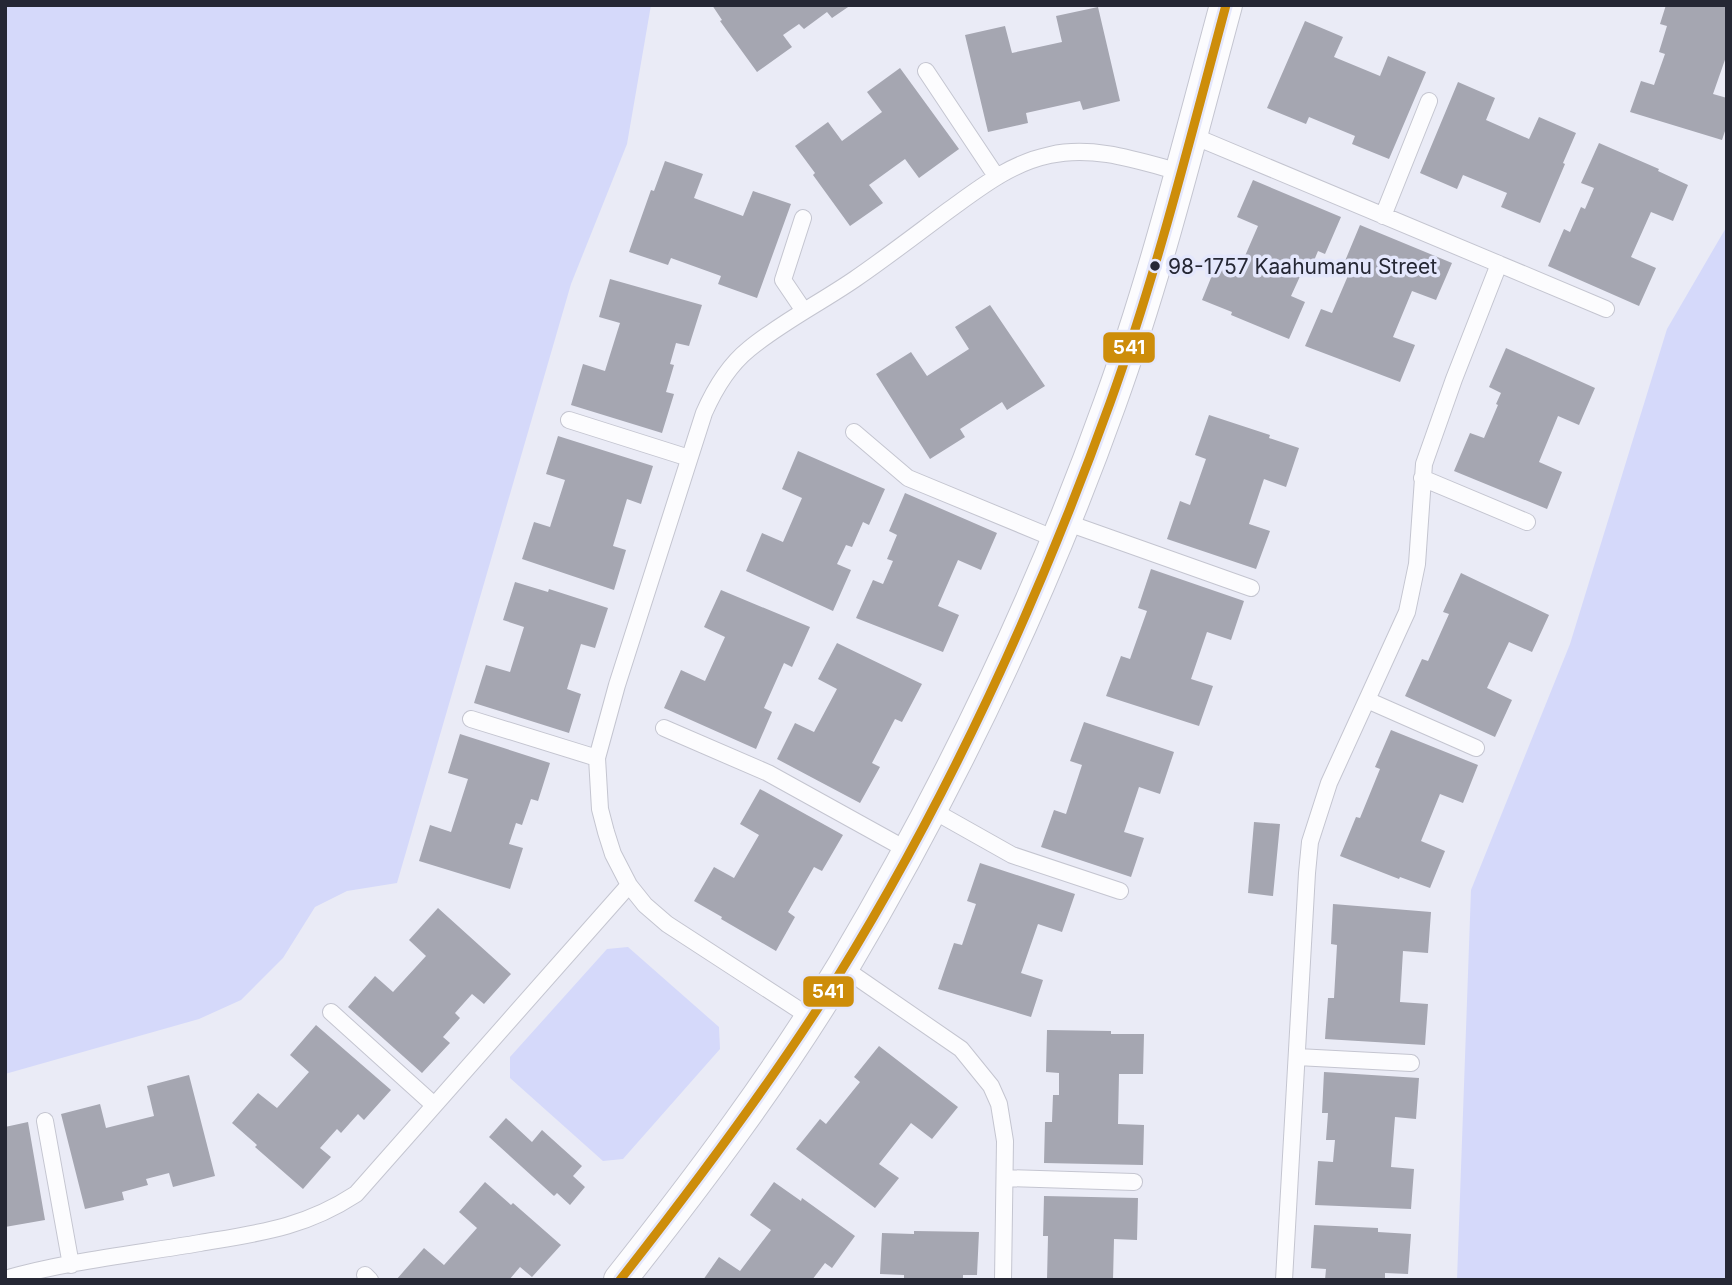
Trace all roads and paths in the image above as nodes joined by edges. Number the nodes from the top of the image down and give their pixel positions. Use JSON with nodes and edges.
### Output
{"nodes":[{"id":1,"x":1226,"y":5,"type":"edge"},
{"id":2,"x":926,"y":71,"type":"dead end"},
{"id":3,"x":1429,"y":101,"type":"dead end"},
{"id":4,"x":1191,"y":135,"type":"junction"},
{"id":5,"x":1180,"y":172,"type":"junction"},
{"id":6,"x":996,"y":176,"type":"junction"},
{"id":7,"x":1383,"y":216,"type":"junction"},
{"id":8,"x":803,"y":218,"type":"dead end"},
{"id":9,"x":1500,"y":264,"type":"junction"},
{"id":10,"x":1606,"y":309,"type":"dead end"},
{"id":11,"x":804,"y":311,"type":"junction"},
{"id":12,"x":569,"y":420,"type":"dead end"},
{"id":13,"x":854,"y":432,"type":"dead end"},
{"id":14,"x":690,"y":458,"type":"junction"},
{"id":15,"x":1422,"y":478,"type":"junction"},
{"id":16,"x":1527,"y":522,"type":"dead end"},
{"id":17,"x":1061,"y":531,"type":"junction"},
{"id":18,"x":1251,"y":588,"type":"dead end"},
{"id":19,"x":1367,"y":700,"type":"junction"},
{"id":20,"x":471,"y":719,"type":"dead end"},
{"id":21,"x":664,"y":728,"type":"dead end"},
{"id":22,"x":1476,"y":748,"type":"dead end"},
{"id":23,"x":597,"y":758,"type":"junction"},
{"id":24,"x":932,"y":810,"type":"junction"},
{"id":25,"x":909,"y":851,"type":"junction"},
{"id":26,"x":629,"y":885,"type":"junction"},
{"id":27,"x":1121,"y":891,"type":"dead end"},
{"id":28,"x":842,"y":968,"type":"junction"},
{"id":29,"x":331,"y":1012,"type":"dead end"},
{"id":30,"x":810,"y":1017,"type":"junction"},
{"id":31,"x":1297,"y":1056,"type":"junction"},
{"id":32,"x":1411,"y":1063,"type":"dead end"},
{"id":33,"x":433,"y":1105,"type":"junction"},
{"id":34,"x":45,"y":1121,"type":"dead end"},
{"id":35,"x":1005,"y":1178,"type":"junction"},
{"id":36,"x":1134,"y":1182,"type":"dead end"},
{"id":37,"x":71,"y":1265,"type":"junction"},
{"id":38,"x":5,"y":1279,"type":"edge"},
{"id":39,"x":620,"y":1280,"type":"edge"},
{"id":40,"x":1003,"y":1280,"type":"edge"},
{"id":41,"x":1284,"y":1280,"type":"edge"}],
"edges":[{"from":1,"to":4,"type":"street"},
{"from":2,"to":6,"type":"lane"},
{"from":3,"to":7,"type":"lane"},
{"from":4,"to":5,"type":"street"},
{"from":4,"to":7,"type":"lane"},
{"from":5,"to":6,"type":"lane"},
{"from":5,"to":17,"type":"street"},
{"from":6,"to":11,"type":"lane"},
{"from":7,"to":9,"type":"lane"},
{"from":8,"to":11,"type":"lane"},
{"from":9,"to":10,"type":"lane"},
{"from":9,"to":15,"type":"lane"},
{"from":11,"to":14,"type":"lane"},
{"from":12,"to":14,"type":"lane"},
{"from":13,"to":17,"type":"lane"},
{"from":14,"to":23,"type":"lane"},
{"from":15,"to":16,"type":"lane"},
{"from":15,"to":19,"type":"lane"},
{"from":17,"to":18,"type":"lane"},
{"from":17,"to":24,"type":"street"},
{"from":19,"to":22,"type":"lane"},
{"from":19,"to":31,"type":"lane"},
{"from":20,"to":23,"type":"lane"},
{"from":21,"to":25,"type":"lane"},
{"from":23,"to":26,"type":"lane"},
{"from":24,"to":25,"type":"street"},
{"from":24,"to":27,"type":"lane"},
{"from":25,"to":28,"type":"street"},
{"from":26,"to":30,"type":"lane"},
{"from":26,"to":33,"type":"lane"},
{"from":28,"to":30,"type":"street"},
{"from":28,"to":35,"type":"lane"},
{"from":29,"to":33,"type":"lane"},
{"from":30,"to":39,"type":"street"},
{"from":31,"to":32,"type":"lane"},
{"from":31,"to":41,"type":"lane"},
{"from":33,"to":37,"type":"lane"},
{"from":34,"to":37,"type":"lane"},
{"from":35,"to":36,"type":"lane"},
{"from":35,"to":40,"type":"lane"},
{"from":37,"to":38,"type":"lane"}]}
